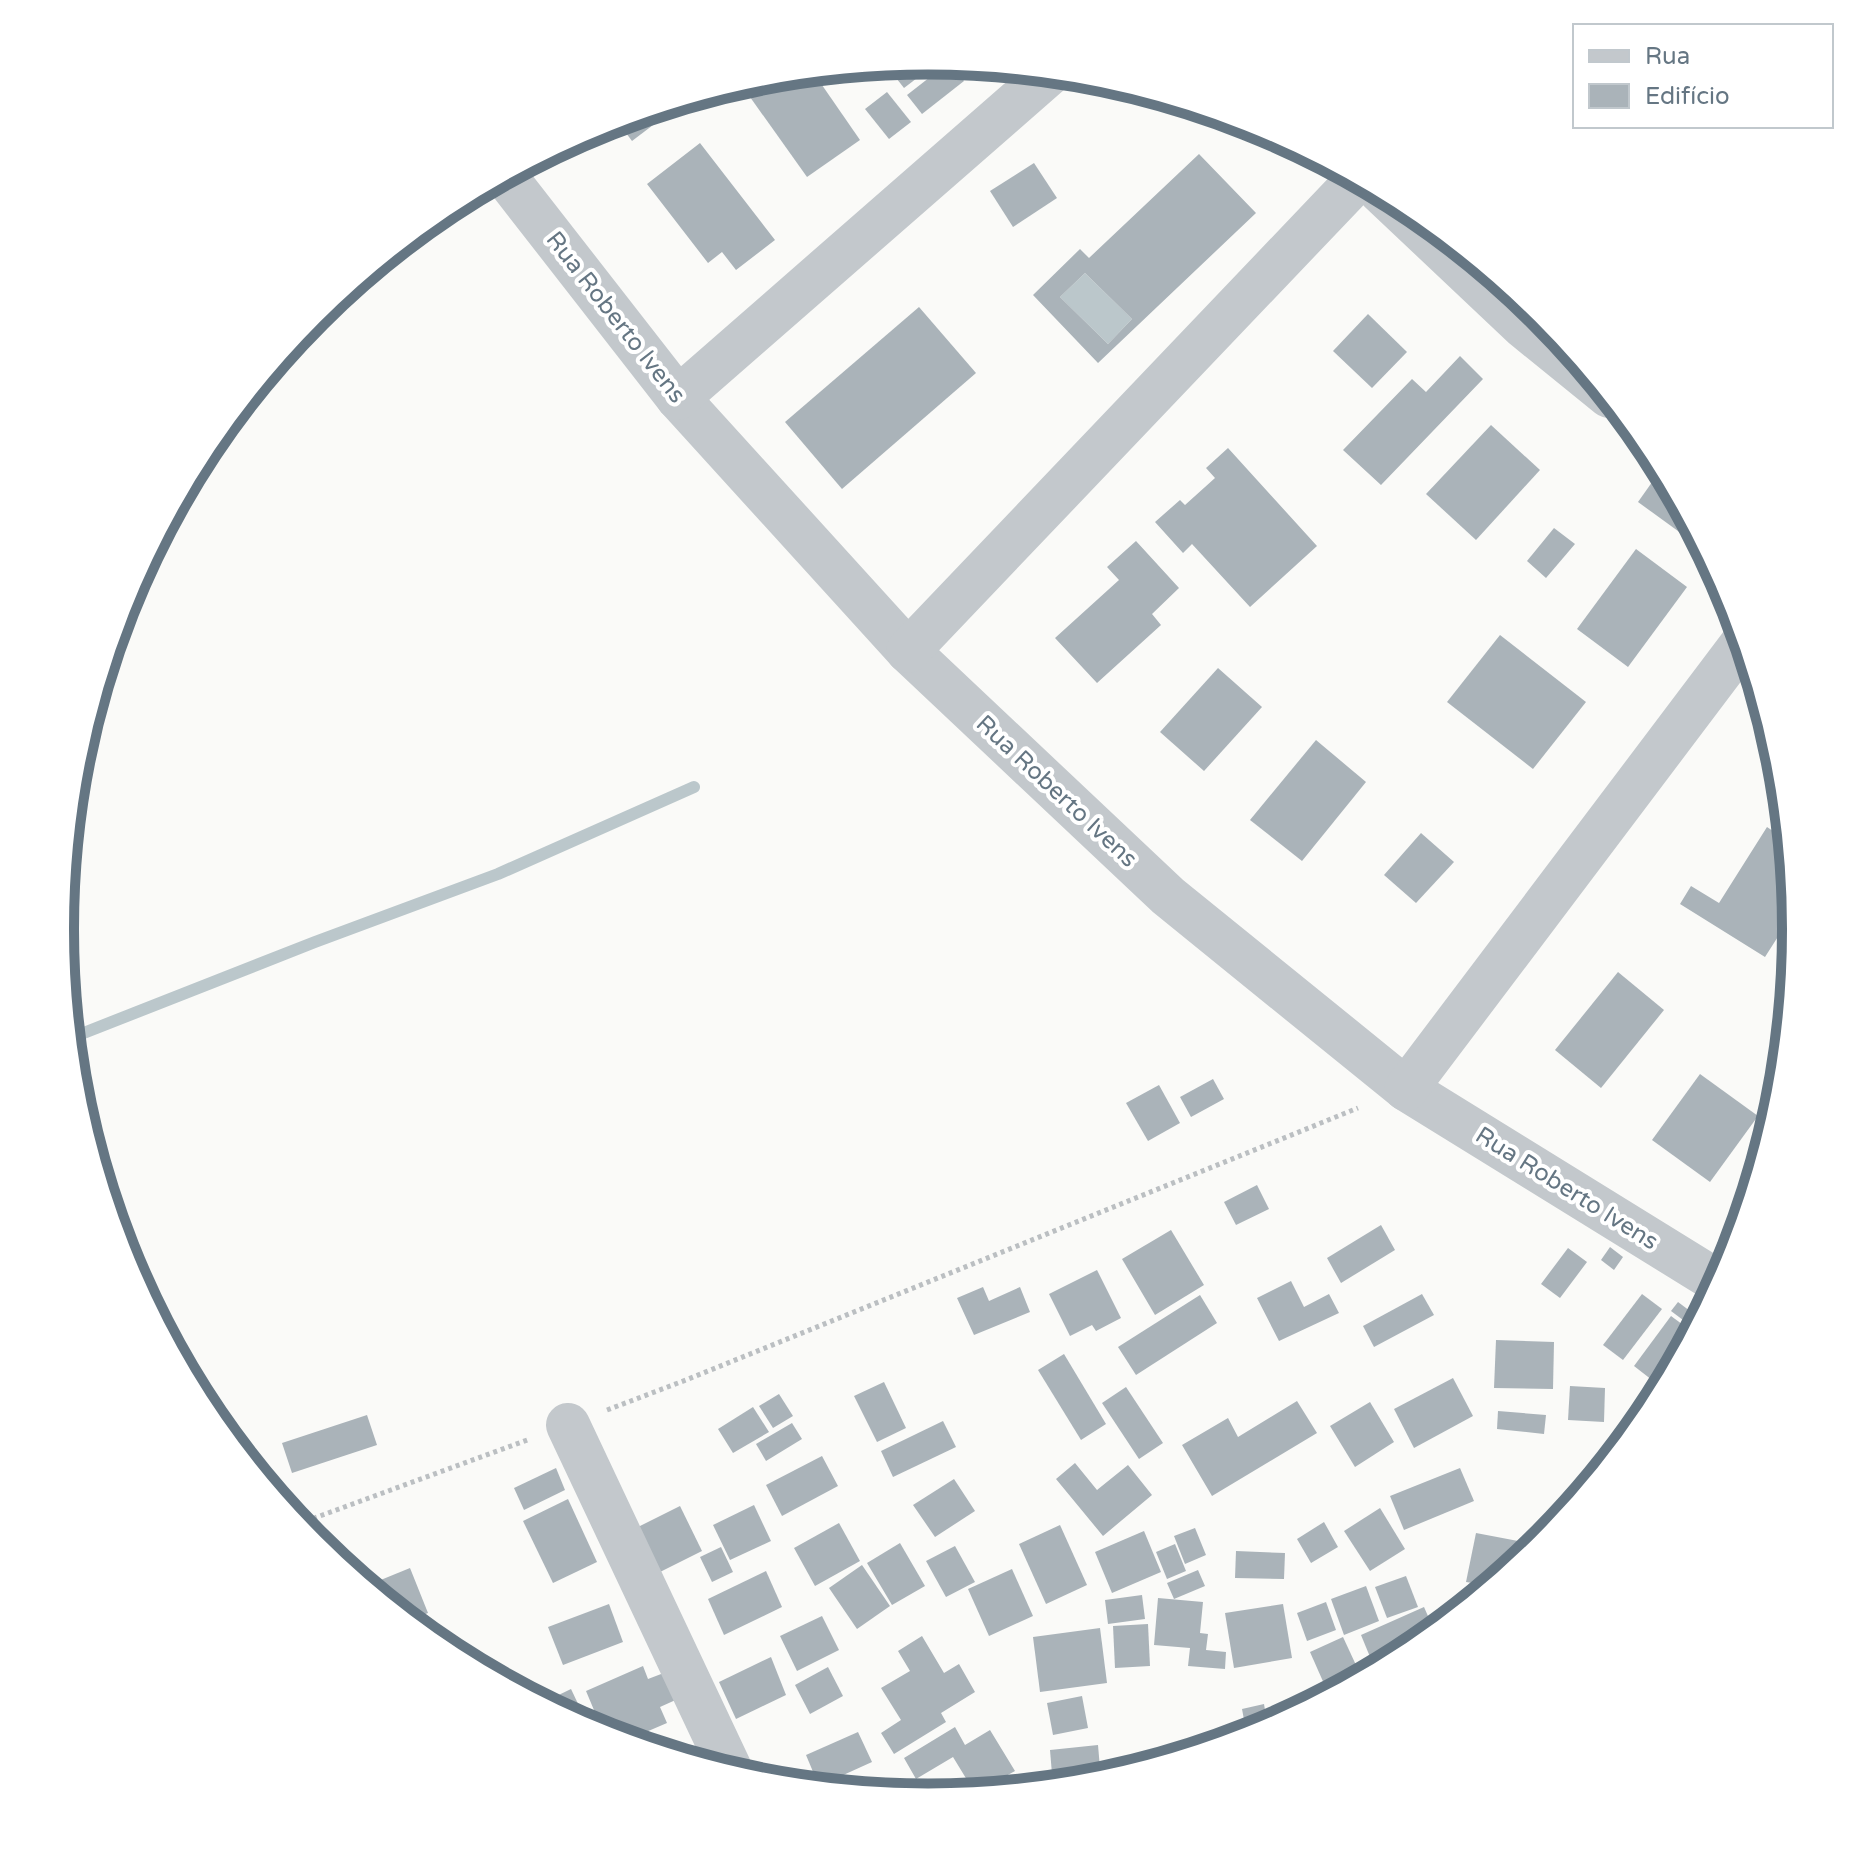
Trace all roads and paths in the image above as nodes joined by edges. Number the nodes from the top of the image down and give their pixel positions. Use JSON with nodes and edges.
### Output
{"nodes":[{"id":1,"x":1040,"y":82,"type":"edge"},
{"id":2,"x":511,"y":184,"type":"edge"},
{"id":3,"x":1351,"y":186,"type":"edge"},
{"id":4,"x":1431,"y":239,"type":"edge"},
{"id":5,"x":1568,"y":363,"type":"edge"},
{"id":6,"x":678,"y":398,"type":"junction"},
{"id":7,"x":908,"y":651,"type":"junction"},
{"id":8,"x":1736,"y":651,"type":"edge"},
{"id":9,"x":1406,"y":1089,"type":"junction"},
{"id":10,"x":1709,"y":1276,"type":"edge"},
{"id":11,"x":568,"y":1425,"type":"junction"},
{"id":12,"x":310,"y":1519,"type":"edge"},
{"id":13,"x":726,"y":1759,"type":"edge"}],
"edges":[{"from":1,"to":6,"type":"street"},
{"from":2,"to":6,"type":"street","name":"Rua Roberto Ivens"},
{"from":3,"to":7,"type":"street"},
{"from":4,"to":5,"type":"street"},
{"from":6,"to":7,"type":"street","name":"Rua Roberto Ivens"},
{"from":7,"to":9,"type":"street","name":"Rua Roberto Ivens"},
{"from":8,"to":9,"type":"street"},
{"from":9,"to":10,"type":"street","name":"Rua Roberto Ivens"},
{"from":9,"to":11,"type":"path"},
{"from":11,"to":12,"type":"path"},
{"from":11,"to":13,"type":"street"}]}
